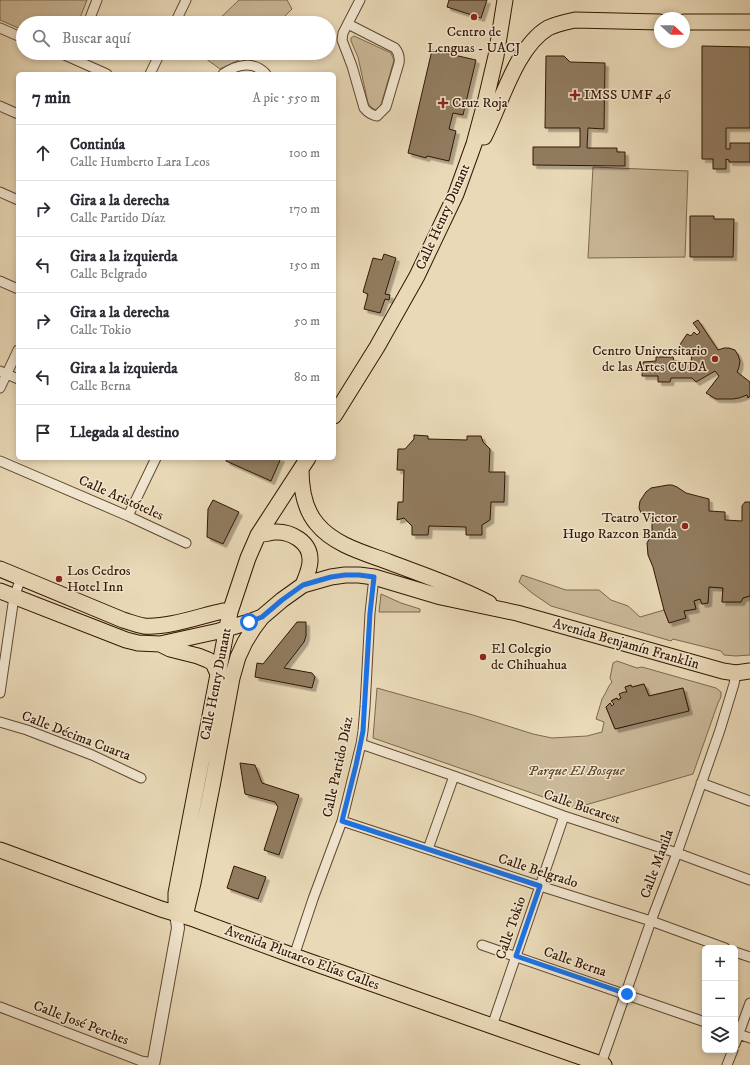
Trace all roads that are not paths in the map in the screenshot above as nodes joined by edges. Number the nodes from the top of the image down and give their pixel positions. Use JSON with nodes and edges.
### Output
{"nodes":[{"id":1,"x":97,"y":0,"type":"edge"},
{"id":2,"x":186,"y":0,"type":"edge"},
{"id":3,"x":360,"y":0,"type":"edge"},
{"id":4,"x":505,"y":0,"type":"edge"},
{"id":5,"x":91,"y":16,"type":"edge"},
{"id":6,"x":178,"y":16,"type":"edge"},
{"id":7,"x":654,"y":22,"type":"edge"},
{"id":8,"x":690,"y":22,"type":"edge"},
{"id":9,"x":750,"y":22,"type":"edge"},
{"id":10,"x":348,"y":24,"type":"junction"},
{"id":11,"x":0,"y":28,"type":"edge"},
{"id":12,"x":16,"y":35,"type":"edge"},
{"id":13,"x":81,"y":60,"type":"edge"},
{"id":14,"x":157,"y":60,"type":"edge"},
{"id":15,"x":103,"y":72,"type":"edge"},
{"id":16,"x":151,"y":72,"type":"edge"},
{"id":17,"x":226,"y":72,"type":"edge"},
{"id":18,"x":264,"y":72,"type":"edge"},
{"id":19,"x":0,"y":106,"type":"edge"},
{"id":20,"x":16,"y":113,"type":"edge"},
{"id":21,"x":474,"y":144,"type":"junction"},
{"id":22,"x":0,"y":192,"type":"edge"},
{"id":23,"x":16,"y":199,"type":"edge"},
{"id":24,"x":0,"y":281,"type":"edge"},
{"id":25,"x":16,"y":288,"type":"edge"},
{"id":26,"x":16,"y":353,"type":"edge"},
{"id":27,"x":3,"y":372,"type":"edge"},
{"id":28,"x":16,"y":378,"type":"edge"},
{"id":29,"x":0,"y":388,"type":"edge"},
{"id":30,"x":336,"y":413,"type":"edge"},
{"id":31,"x":155,"y":460,"type":"edge"},
{"id":32,"x":0,"y":461,"type":"edge"},
{"id":33,"x":304,"y":463,"type":"edge"},
{"id":34,"x":128,"y":516,"type":"junction"},
{"id":35,"x":258,"y":535,"type":"junction"},
{"id":36,"x":186,"y":543,"type":"dead end"},
{"id":37,"x":0,"y":570,"type":"edge"},
{"id":38,"x":374,"y":577,"type":"junction"},
{"id":39,"x":21,"y":578,"type":"junction"},
{"id":40,"x":303,"y":585,"type":"junction"},
{"id":41,"x":0,"y":591,"type":"edge"},
{"id":42,"x":14,"y":597,"type":"junction"},
{"id":43,"x":502,"y":610,"type":"junction"},
{"id":44,"x":230,"y":612,"type":"junction"},
{"id":45,"x":262,"y":617,"type":"junction"},
{"id":46,"x":226,"y":628,"type":"junction"},
{"id":47,"x":160,"y":644,"type":"junction"},
{"id":48,"x":743,"y":672,"type":"edge"},
{"id":49,"x":218,"y":674,"type":"junction"},
{"id":50,"x":0,"y":693,"type":"edge"},
{"id":51,"x":0,"y":722,"type":"edge"},
{"id":52,"x":361,"y":744,"type":"junction"},
{"id":53,"x":454,"y":776,"type":"junction"},
{"id":54,"x":141,"y":778,"type":"dead end"},
{"id":55,"x":701,"y":783,"type":"junction"},
{"id":56,"x":750,"y":801,"type":"edge"},
{"id":57,"x":564,"y":816,"type":"junction"},
{"id":58,"x":342,"y":821,"type":"junction"},
{"id":59,"x":428,"y":849,"type":"junction"},
{"id":60,"x":0,"y":850,"type":"edge"},
{"id":61,"x":677,"y":853,"type":"junction"},
{"id":62,"x":750,"y":880,"type":"edge"},
{"id":63,"x":540,"y":886,"type":"junction"},
{"id":64,"x":180,"y":919,"type":"junction"},
{"id":65,"x":651,"y":921,"type":"junction"},
{"id":66,"x":482,"y":944,"type":"dead end"},
{"id":67,"x":717,"y":945,"type":"edge"},
{"id":68,"x":738,"y":953,"type":"edge"},
{"id":69,"x":294,"y":956,"type":"junction"},
{"id":70,"x":516,"y":956,"type":"junction"},
{"id":71,"x":750,"y":957,"type":"edge"},
{"id":72,"x":627,"y":994,"type":"junction"},
{"id":73,"x":750,"y":1003,"type":"edge"},
{"id":74,"x":0,"y":1007,"type":"edge"},
{"id":75,"x":702,"y":1021,"type":"edge"},
{"id":76,"x":492,"y":1026,"type":"junction"},
{"id":77,"x":738,"y":1031,"type":"edge"},
{"id":78,"x":738,"y":1033,"type":"edge"},
{"id":79,"x":750,"y":1038,"type":"edge"},
{"id":80,"x":732,"y":1053,"type":"edge"},
{"id":81,"x":153,"y":1064,"type":"edge"},
{"id":82,"x":603,"y":1065,"type":"edge"},
{"id":83,"x":727,"y":1065,"type":"edge"}],
"edges":[{"from":1,"to":5,"type":"street"},
{"from":2,"to":6,"type":"street"},
{"from":3,"to":10,"type":"street"},
{"from":4,"to":21,"type":"main road","name":"Calle Henry Dunant"},
{"from":7,"to":21,"type":"main road"},
{"from":8,"to":9,"type":"main road"},
{"from":10,"to":10,"type":"street"},
{"from":11,"to":12,"type":"street"},
{"from":13,"to":15,"type":"street"},
{"from":14,"to":16,"type":"street"},
{"from":17,"to":18,"type":"street"},
{"from":19,"to":20,"type":"street"},
{"from":21,"to":30,"type":"main road","name":"Calle Henry Dunant"},
{"from":22,"to":23,"type":"street"},
{"from":24,"to":25,"type":"street"},
{"from":26,"to":27,"type":"street"},
{"from":27,"to":28,"type":"street"},
{"from":27,"to":29,"type":"street"},
{"from":31,"to":34,"type":"street"},
{"from":32,"to":34,"type":"street","name":"Calle Aristóteles"},
{"from":33,"to":35,"type":"main road","name":"Calle Henry Dunant"},
{"from":33,"to":43,"type":"main road"},
{"from":34,"to":36,"type":"street","name":"Calle Aristóteles"},
{"from":35,"to":40,"type":"main road"},
{"from":35,"to":44,"type":"main road","name":"Calle Henry Dunant"},
{"from":37,"to":39,"type":"main road"},
{"from":38,"to":40,"type":"main road"},
{"from":38,"to":43,"type":"main road"},
{"from":38,"to":52,"type":"street","name":"Calle Partido Díaz"},
{"from":39,"to":42,"type":"street"},
{"from":39,"to":44,"type":"main road"},
{"from":40,"to":45,"type":"main road"},
{"from":41,"to":42,"type":"main road"},
{"from":42,"to":47,"type":"main road"},
{"from":42,"to":50,"type":"street"},
{"from":43,"to":48,"type":"main road","name":"Avenida Benjamín Franklin"},
{"from":44,"to":46,"type":"main road","name":"Calle Henry Dunant"},
{"from":45,"to":46,"type":"main road"},
{"from":45,"to":64,"type":"main road","name":"Calle Henry Dunant"},
{"from":46,"to":47,"type":"main road"},
{"from":46,"to":49,"type":"main road","name":"Calle Henry Dunant"},
{"from":47,"to":49,"type":"main road"},
{"from":48,"to":55,"type":"street","name":"Calle Manila"},
{"from":49,"to":64,"type":"main road","name":"Calle Henry Dunant"},
{"from":51,"to":54,"type":"street","name":"Calle Décima Cuarta"},
{"from":52,"to":53,"type":"street","name":"Calle Bucarest"},
{"from":52,"to":58,"type":"street","name":"Calle Partido Díaz"},
{"from":53,"to":57,"type":"street","name":"Calle Bucarest"},
{"from":53,"to":59,"type":"street"},
{"from":55,"to":56,"type":"street"},
{"from":55,"to":61,"type":"street","name":"Calle Manila"},
{"from":57,"to":61,"type":"street","name":"Calle Bucarest"},
{"from":57,"to":63,"type":"street","name":"Calle Tokio"},
{"from":58,"to":59,"type":"street","name":"Calle Belgrado"},
{"from":58,"to":69,"type":"street","name":"Calle Partido Díaz"},
{"from":59,"to":63,"type":"street","name":"Calle Belgrado"},
{"from":60,"to":64,"type":"main road","name":"Avenida Plutarco Elías Calles"},
{"from":61,"to":62,"type":"street","name":"Calle Bucarest"},
{"from":61,"to":65,"type":"street","name":"Calle Manila"},
{"from":63,"to":65,"type":"street","name":"Calle Belgrado"},
{"from":63,"to":70,"type":"street","name":"Calle Tokio"},
{"from":64,"to":69,"type":"main road","name":"Avenida Plutarco Elías Calles"},
{"from":64,"to":81,"type":"street","name":"Calle Henry Dunant"},
{"from":65,"to":67,"type":"street","name":"Calle Belgrado"},
{"from":65,"to":72,"type":"street","name":"Calle Manila"},
{"from":66,"to":70,"type":"street","name":"Calle Berna"},
{"from":68,"to":71,"type":"street"},
{"from":69,"to":76,"type":"main road","name":"Avenida Plutarco Elías Calles"},
{"from":70,"to":72,"type":"street","name":"Calle Berna"},
{"from":70,"to":76,"type":"street","name":"Calle Tokio"},
{"from":72,"to":75,"type":"street","name":"Calle Berna"},
{"from":72,"to":82,"type":"street","name":"Calle Manila"},
{"from":73,"to":77,"type":"street"},
{"from":74,"to":81,"type":"street","name":"Calle José Perches"},
{"from":76,"to":82,"type":"main road","name":"Avenida Plutarco Elías Calles"},
{"from":78,"to":79,"type":"street"},
{"from":80,"to":83,"type":"street"}]}
